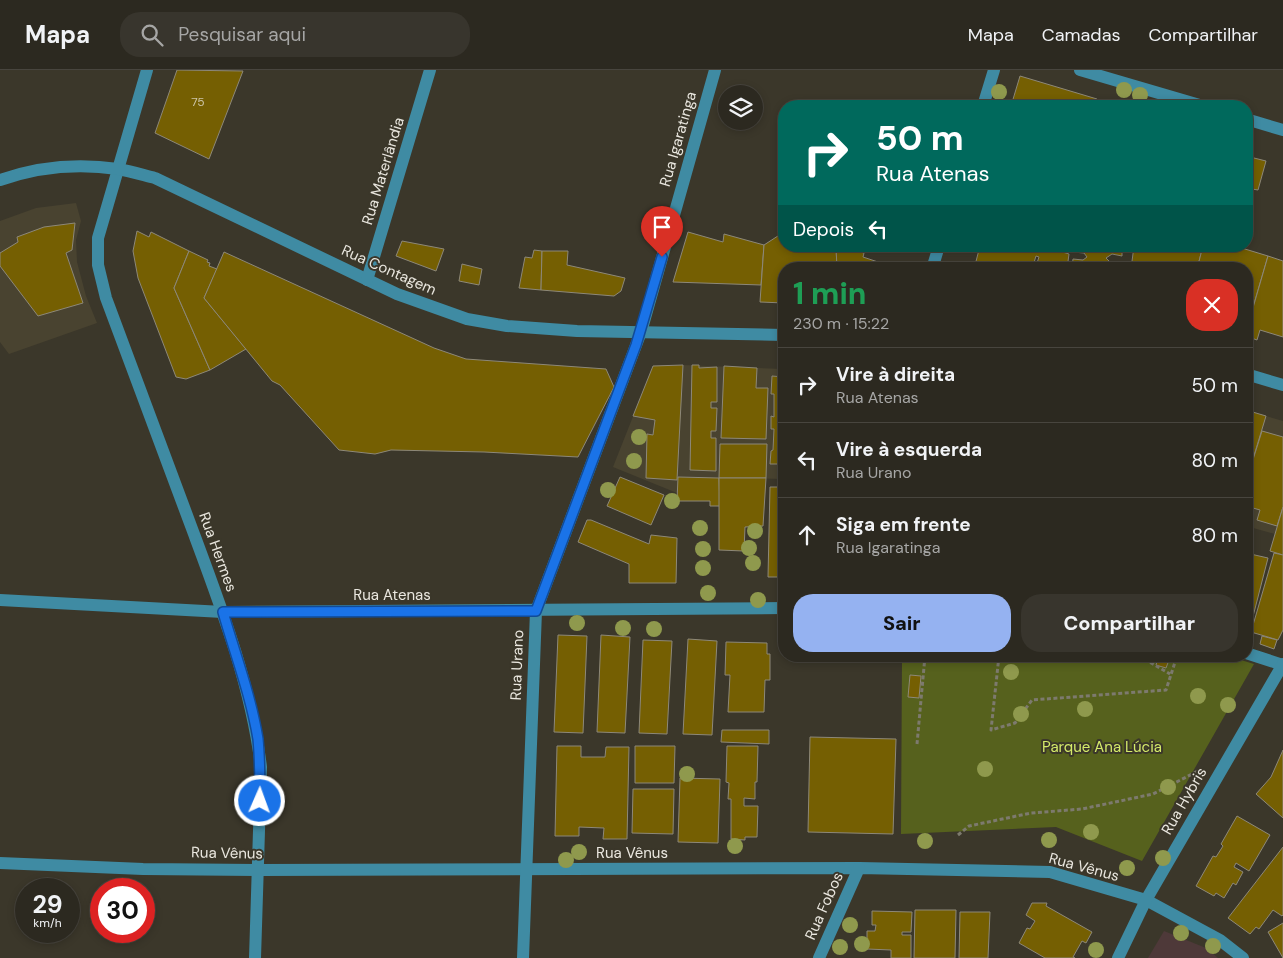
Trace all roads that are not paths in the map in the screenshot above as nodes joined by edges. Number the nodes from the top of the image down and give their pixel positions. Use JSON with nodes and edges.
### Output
{"nodes":[{"id":1,"x":147,"y":70,"type":"edge"},
{"id":2,"x":430,"y":70,"type":"edge"},
{"id":3,"x":715,"y":70,"type":"edge"},
{"id":4,"x":994,"y":70,"type":"edge"},
{"id":5,"x":1080,"y":70,"type":"edge"},
{"id":6,"x":985,"y":100,"type":"edge"},
{"id":7,"x":1182,"y":100,"type":"edge"},
{"id":8,"x":1253,"y":121,"type":"edge"},
{"id":9,"x":1283,"y":130,"type":"edge"},
{"id":10,"x":117,"y":169,"type":"junction"},
{"id":11,"x":0,"y":180,"type":"edge"},
{"id":12,"x":367,"y":280,"type":"junction"},
{"id":13,"x":641,"y":332,"type":"junction"},
{"id":14,"x":778,"y":335,"type":"edge"},
{"id":15,"x":1253,"y":376,"type":"edge"},
{"id":16,"x":1283,"y":385,"type":"edge"},
{"id":17,"x":0,"y":600,"type":"edge"},
{"id":18,"x":778,"y":608,"type":"edge"},
{"id":19,"x":536,"y":611,"type":"junction"},
{"id":20,"x":223,"y":612,"type":"junction"},
{"id":21,"x":1253,"y":655,"type":"edge"},
{"id":22,"x":1283,"y":664,"type":"edge"},
{"id":23,"x":0,"y":863,"type":"edge"},
{"id":24,"x":859,"y":868,"type":"junction"},
{"id":25,"x":258,"y":870,"type":"junction"},
{"id":26,"x":525,"y":870,"type":"junction"},
{"id":27,"x":1146,"y":900,"type":"junction"},
{"id":28,"x":255,"y":958,"type":"edge"},
{"id":29,"x":522,"y":958,"type":"edge"},
{"id":30,"x":819,"y":958,"type":"edge"},
{"id":31,"x":1118,"y":958,"type":"edge"},
{"id":32,"x":1243,"y":958,"type":"edge"}],
"edges":[{"from":1,"to":10,"type":"street","name":"Rua Hermes"},
{"from":2,"to":12,"type":"street","name":"Rua Materlândia"},
{"from":3,"to":13,"type":"street","name":"Rua Igaratinga"},
{"from":4,"to":6,"type":"street"},
{"from":5,"to":7,"type":"street"},
{"from":8,"to":9,"type":"street"},
{"from":10,"to":11,"type":"street","name":"Rua Contagem"},
{"from":10,"to":12,"type":"street","name":"Rua Contagem"},
{"from":10,"to":20,"type":"street","name":"Rua Hermes"},
{"from":12,"to":13,"type":"street","name":"Rua Contagem"},
{"from":13,"to":14,"type":"street","name":"Rua Contagem"},
{"from":13,"to":19,"type":"street","name":"Rua Urano"},
{"from":15,"to":16,"type":"street"},
{"from":17,"to":20,"type":"street","name":"Rua Atenas"},
{"from":18,"to":19,"type":"street","name":"Rua Atenas"},
{"from":19,"to":20,"type":"street","name":"Rua Atenas"},
{"from":19,"to":26,"type":"street","name":"Rua Urano"},
{"from":20,"to":25,"type":"street","name":"Rua Hermes"},
{"from":21,"to":22,"type":"street"},
{"from":22,"to":27,"type":"street","name":"Rua Hybris"},
{"from":23,"to":25,"type":"street","name":"Rua Vênus"},
{"from":24,"to":26,"type":"street","name":"Rua Vênus"},
{"from":24,"to":27,"type":"street","name":"Rua Vênus"},
{"from":24,"to":30,"type":"street","name":"Rua Fobos"},
{"from":25,"to":26,"type":"street","name":"Rua Vênus"},
{"from":25,"to":28,"type":"street","name":"Rua Hermes"},
{"from":26,"to":29,"type":"street","name":"Rua Urano"},
{"from":27,"to":31,"type":"street","name":"Rua Hybris"},
{"from":27,"to":32,"type":"street","name":"Rua Vênus"}]}
